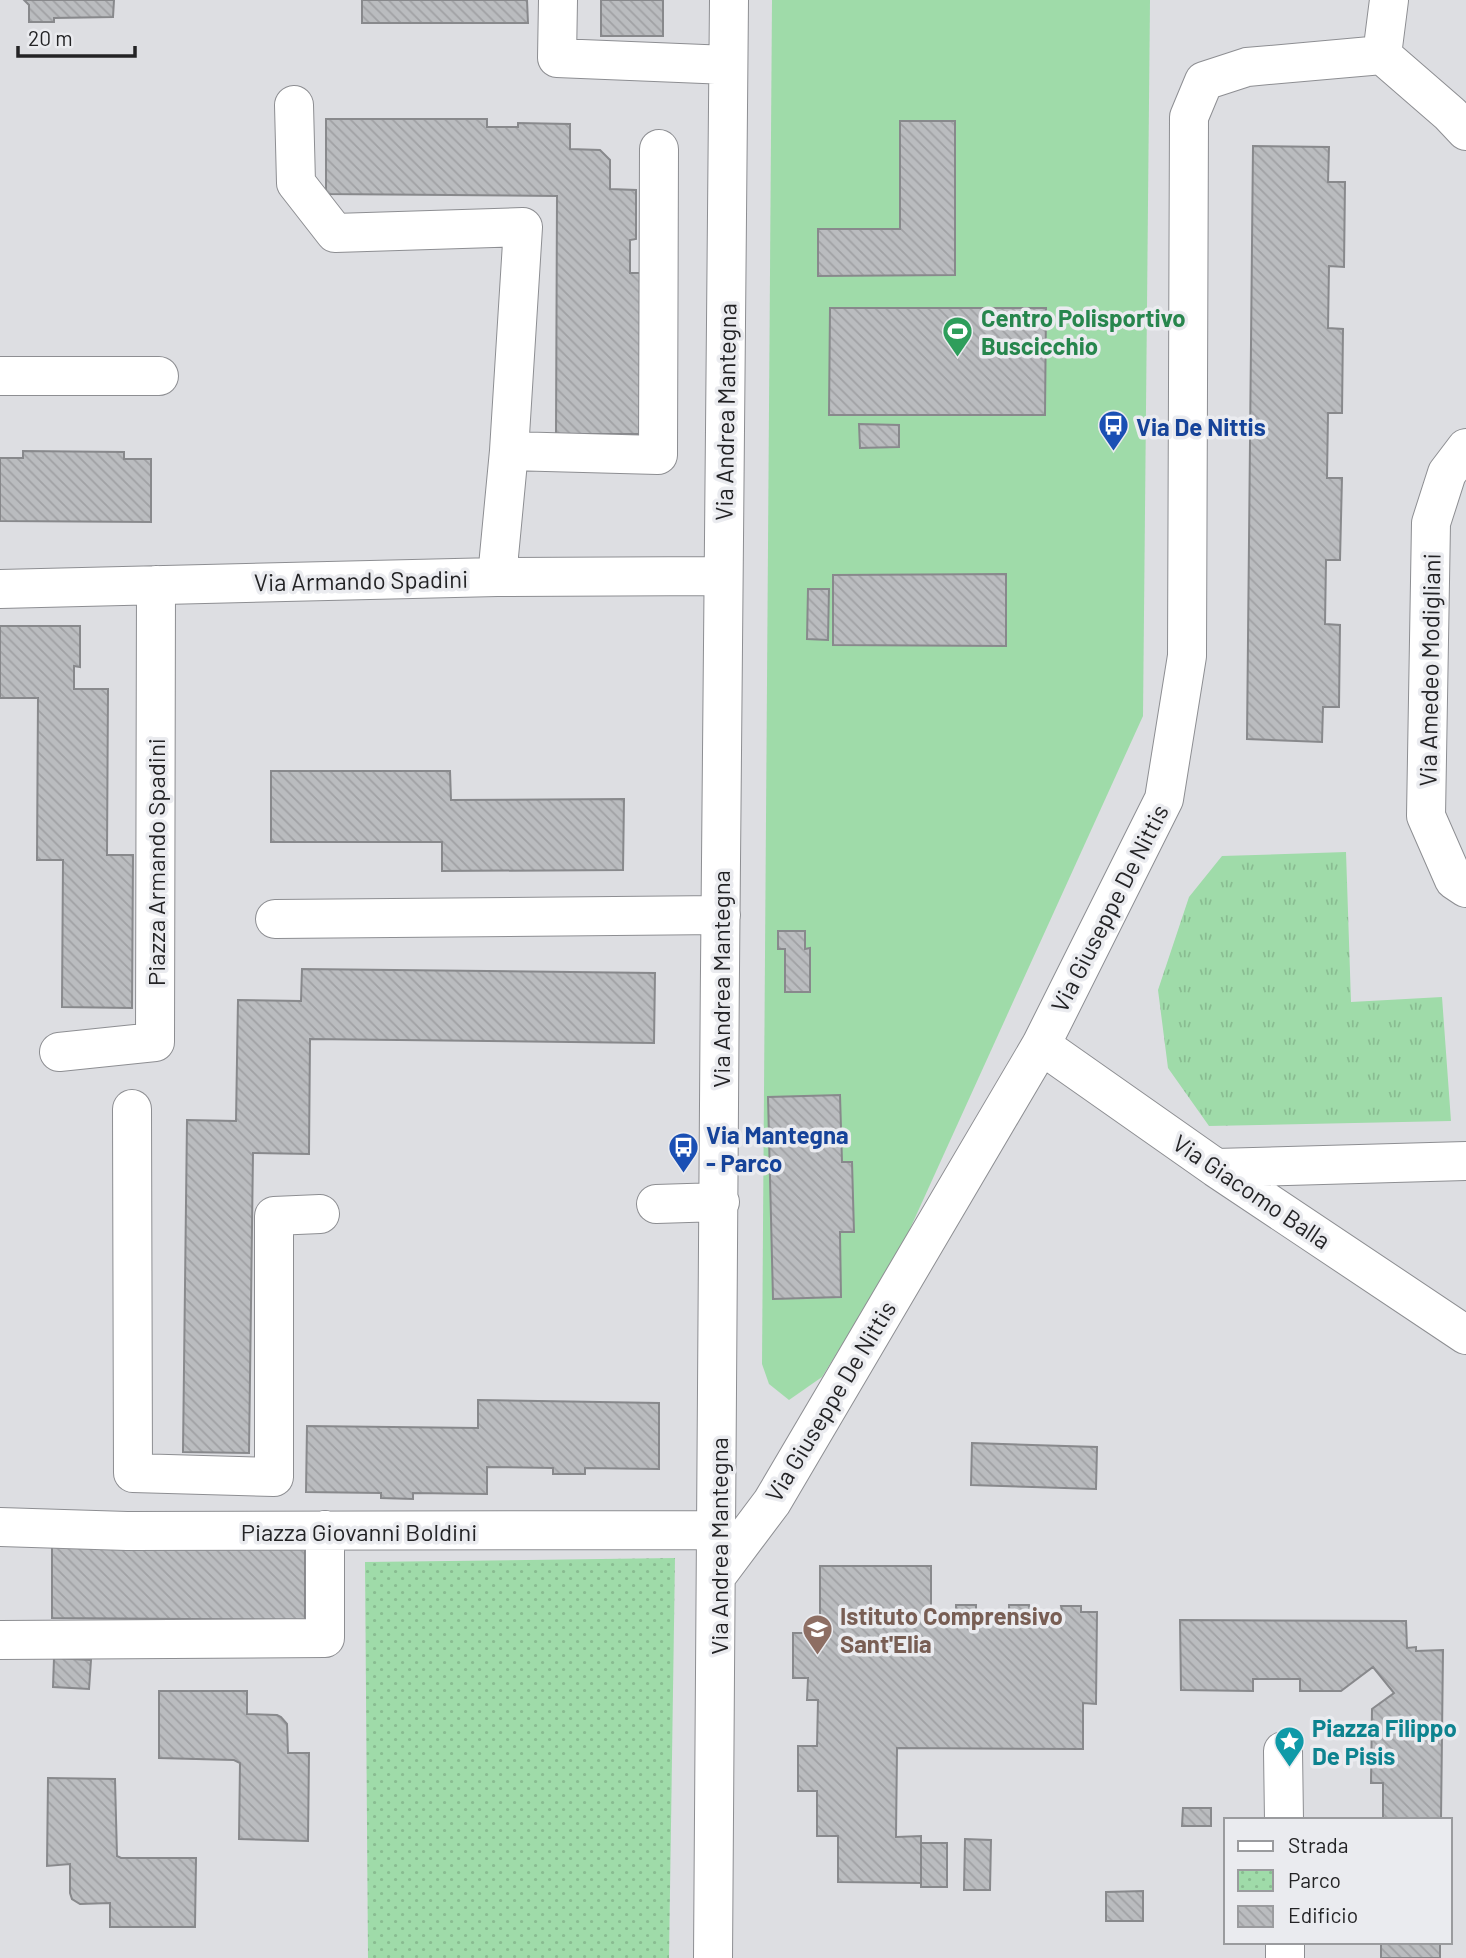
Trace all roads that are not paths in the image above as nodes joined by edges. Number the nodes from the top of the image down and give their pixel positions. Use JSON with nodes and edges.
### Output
{"nodes":[{"id":1,"x":558,"y":0,"type":"edge"},
{"id":2,"x":729,"y":0,"type":"edge"},
{"id":3,"x":1389,"y":0,"type":"edge"},
{"id":4,"x":1382,"y":55,"type":"junction"},
{"id":5,"x":728,"y":65,"type":"junction"},
{"id":6,"x":294,"y":106,"type":"dead end"},
{"id":7,"x":1466,"y":131,"type":"edge"},
{"id":8,"x":659,"y":149,"type":"dead end"},
{"id":9,"x":0,"y":376,"type":"edge"},
{"id":10,"x":159,"y":376,"type":"dead end"},
{"id":11,"x":1466,"y":448,"type":"edge"},
{"id":12,"x":509,"y":451,"type":"junction"},
{"id":13,"x":723,"y":576,"type":"junction"},
{"id":14,"x":497,"y":577,"type":"junction"},
{"id":15,"x":156,"y":585,"type":"junction"},
{"id":16,"x":0,"y":589,"type":"edge"},
{"id":17,"x":1466,"y":888,"type":"edge"},
{"id":18,"x":720,"y":915,"type":"junction"},
{"id":19,"x":275,"y":919,"type":"dead end"},
{"id":20,"x":1041,"y":1045,"type":"junction"},
{"id":21,"x":59,"y":1052,"type":"dead end"},
{"id":22,"x":132,"y":1110,"type":"dead end"},
{"id":23,"x":1466,"y":1161,"type":"edge"},
{"id":24,"x":1216,"y":1168,"type":"junction"},
{"id":25,"x":720,"y":1202,"type":"junction"},
{"id":26,"x":656,"y":1204,"type":"dead end"},
{"id":27,"x":320,"y":1214,"type":"dead end"},
{"id":28,"x":1466,"y":1335,"type":"edge"},
{"id":29,"x":0,"y":1527,"type":"edge"},
{"id":30,"x":718,"y":1530,"type":"junction"},
{"id":31,"x":325,"y":1531,"type":"junction"},
{"id":32,"x":718,"y":1574,"type":"junction"},
{"id":33,"x":0,"y":1640,"type":"edge"},
{"id":34,"x":1283,"y":1751,"type":"dead end"},
{"id":35,"x":1284,"y":1818,"type":"edge"},
{"id":36,"x":713,"y":1958,"type":"edge"}],
"edges":[{"from":1,"to":5,"type":"street"},
{"from":2,"to":5,"type":"street","name":"Via Andrea Mantegna"},
{"from":3,"to":4,"type":"street"},
{"from":4,"to":7,"type":"street"},
{"from":4,"to":20,"type":"street","name":"Via Giuseppe De Nittis"},
{"from":5,"to":13,"type":"street","name":"Via Andrea Mantegna"},
{"from":6,"to":12,"type":"street"},
{"from":8,"to":12,"type":"street"},
{"from":9,"to":10,"type":"street"},
{"from":11,"to":17,"type":"street","name":"Via Amedeo Modigliani"},
{"from":12,"to":14,"type":"street"},
{"from":13,"to":14,"type":"street","name":"Via Armando Spadini"},
{"from":13,"to":18,"type":"street","name":"Via Andrea Mantegna"},
{"from":14,"to":15,"type":"street","name":"Via Armando Spadini"},
{"from":15,"to":16,"type":"street","name":"Via Armando Spadini"},
{"from":15,"to":21,"type":"street","name":"Piazza Armando Spadini"},
{"from":18,"to":19,"type":"street"},
{"from":18,"to":25,"type":"street","name":"Via Andrea Mantegna"},
{"from":20,"to":24,"type":"street","name":"Via Giacomo Balla"},
{"from":20,"to":32,"type":"street","name":"Via Giuseppe De Nittis"},
{"from":22,"to":27,"type":"street"},
{"from":23,"to":24,"type":"street"},
{"from":24,"to":28,"type":"street","name":"Via Giacomo Balla"},
{"from":25,"to":26,"type":"street"},
{"from":25,"to":30,"type":"street","name":"Via Andrea Mantegna"},
{"from":29,"to":31,"type":"street","name":"Piazza Giovanni Boldini"},
{"from":30,"to":31,"type":"street","name":"Piazza Giovanni Boldini"},
{"from":30,"to":32,"type":"street","name":"Via Andrea Mantegna"},
{"from":31,"to":33,"type":"street"},
{"from":32,"to":36,"type":"street","name":"Via Andrea Mantegna"},
{"from":34,"to":35,"type":"street"}]}
